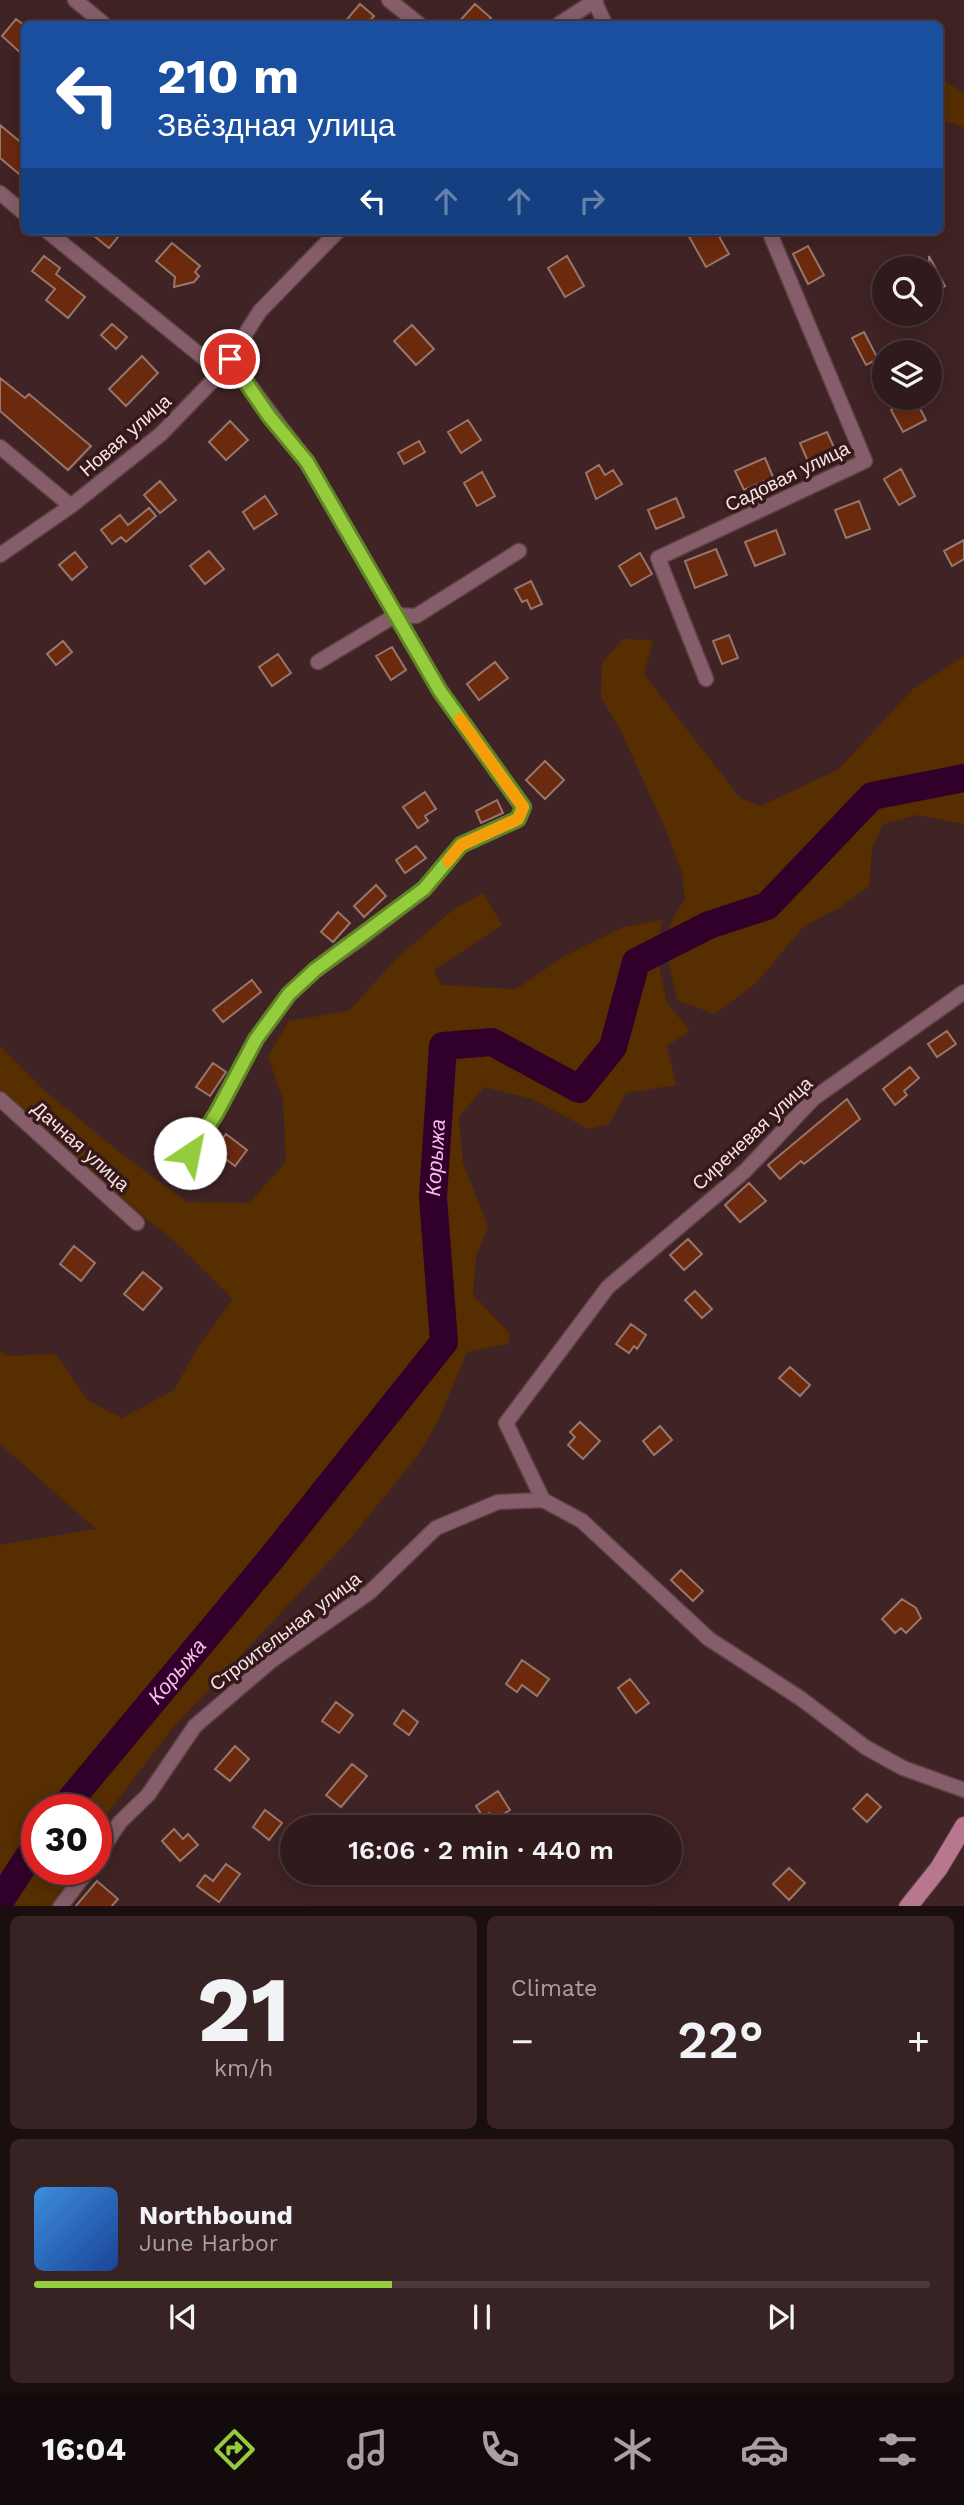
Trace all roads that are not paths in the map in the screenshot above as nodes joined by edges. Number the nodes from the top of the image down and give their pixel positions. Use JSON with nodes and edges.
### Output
{"nodes":[{"id":1,"x":75,"y":0,"type":"edge"},
{"id":2,"x":389,"y":0,"type":"edge"},
{"id":3,"x":595,"y":0,"type":"edge"},
{"id":4,"x":100,"y":21,"type":"edge"},
{"id":5,"x":415,"y":21,"type":"edge"},
{"id":6,"x":564,"y":21,"type":"edge"},
{"id":7,"x":603,"y":21,"type":"edge"},
{"id":8,"x":0,"y":193,"type":"edge"},
{"id":9,"x":21,"y":210,"type":"edge"},
{"id":10,"x":52,"y":235,"type":"edge"},
{"id":11,"x":334,"y":235,"type":"edge"},
{"id":12,"x":771,"y":235,"type":"edge"},
{"id":13,"x":230,"y":359,"type":"junction"},
{"id":14,"x":221,"y":372,"type":"junction"},
{"id":15,"x":0,"y":447,"type":"edge"},
{"id":16,"x":71,"y":506,"type":"junction"},
{"id":17,"x":519,"y":551,"type":"dead end"},
{"id":18,"x":0,"y":555,"type":"edge"},
{"id":19,"x":396,"y":615,"type":"junction"},
{"id":20,"x":318,"y":662,"type":"dead end"},
{"id":21,"x":706,"y":679,"type":"dead end"},
{"id":22,"x":964,"y":992,"type":"edge"},
{"id":23,"x":0,"y":1099,"type":"edge"},
{"id":24,"x":190,"y":1153,"type":"dead end"},
{"id":25,"x":137,"y":1223,"type":"dead end"},
{"id":26,"x":543,"y":1500,"type":"junction"},
{"id":27,"x":964,"y":1790,"type":"edge"},
{"id":28,"x":964,"y":1826,"type":"edge"},
{"id":29,"x":112,"y":1834,"type":"edge"},
{"id":30,"x":76,"y":1885,"type":"edge"},
{"id":31,"x":60,"y":1906,"type":"edge"},
{"id":32,"x":908,"y":1906,"type":"edge"}],
"edges":[{"from":1,"to":4,"type":"street"},
{"from":2,"to":5,"type":"street"},
{"from":3,"to":6,"type":"street"},
{"from":3,"to":7,"type":"street"},
{"from":8,"to":9,"type":"street"},
{"from":10,"to":14,"type":"street"},
{"from":11,"to":13,"type":"street","name":"Новая улица"},
{"from":12,"to":21,"type":"street","name":"Садовая улица"},
{"from":13,"to":14,"type":"street","name":"Новая улица"},
{"from":13,"to":19,"type":"street"},
{"from":14,"to":16,"type":"street","name":"Новая улица"},
{"from":15,"to":16,"type":"street"},
{"from":16,"to":18,"type":"street","name":"Новая улица"},
{"from":17,"to":19,"type":"street"},
{"from":19,"to":20,"type":"street"},
{"from":19,"to":24,"type":"street"},
{"from":22,"to":26,"type":"street","name":"Сиреневая улица"},
{"from":23,"to":25,"type":"street","name":"Дачная улица"},
{"from":26,"to":27,"type":"street"},
{"from":26,"to":29,"type":"street","name":"Строительная улица"},
{"from":28,"to":32,"type":"street"},
{"from":30,"to":31,"type":"street"}]}
